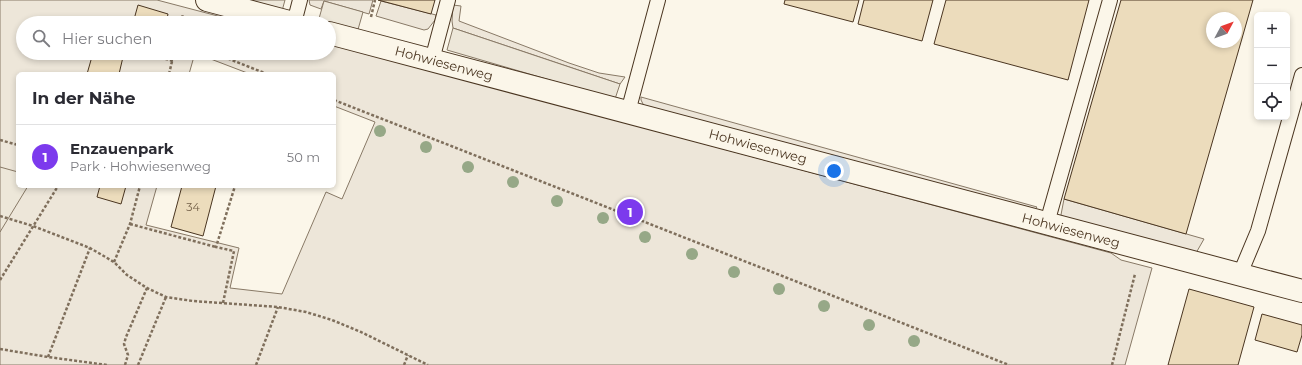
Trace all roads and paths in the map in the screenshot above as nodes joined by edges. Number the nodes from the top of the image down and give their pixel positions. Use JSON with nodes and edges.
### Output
{"nodes":[{"id":1,"x":207,"y":0,"type":"edge"},
{"id":2,"x":300,"y":0,"type":"edge"},
{"id":3,"x":448,"y":0,"type":"edge"},
{"id":4,"x":658,"y":0,"type":"edge"},
{"id":5,"x":1110,"y":0,"type":"edge"},
{"id":6,"x":268,"y":16,"type":"edge"},
{"id":7,"x":296,"y":16,"type":"edge"},
{"id":8,"x":336,"y":34,"type":"edge"},
{"id":9,"x":169,"y":60,"type":"edge"},
{"id":10,"x":232,"y":60,"type":"edge"},
{"id":11,"x":432,"y":60,"type":"junction"},
{"id":12,"x":172,"y":61,"type":"joint"},
{"id":13,"x":169,"y":72,"type":"edge"},
{"id":14,"x":262,"y":72,"type":"edge"},
{"id":15,"x":1302,"y":75,"type":"edge"},
{"id":16,"x":336,"y":101,"type":"edge"},
{"id":17,"x":628,"y":112,"type":"junction"},
{"id":18,"x":0,"y":140,"type":"edge"},
{"id":19,"x":16,"y":144,"type":"edge"},
{"id":20,"x":57,"y":188,"type":"edge"},
{"id":21,"x":139,"y":188,"type":"edge"},
{"id":22,"x":234,"y":188,"type":"edge"},
{"id":23,"x":0,"y":216,"type":"edge"},
{"id":24,"x":1047,"y":223,"type":"junction"},
{"id":25,"x":130,"y":224,"type":"junction"},
{"id":26,"x":33,"y":226,"type":"junction"},
{"id":27,"x":216,"y":247,"type":"junction"},
{"id":28,"x":90,"y":248,"type":"junction"},
{"id":29,"x":1142,"y":248,"type":"junction"},
{"id":30,"x":114,"y":262,"type":"junction"},
{"id":31,"x":1240,"y":274,"type":"junction"},
{"id":32,"x":0,"y":280,"type":"edge"},
{"id":33,"x":147,"y":288,"type":"junction"},
{"id":34,"x":1302,"y":291,"type":"edge"},
{"id":35,"x":166,"y":297,"type":"junction"},
{"id":36,"x":224,"y":303,"type":"junction"},
{"id":37,"x":278,"y":307,"type":"junction"},
{"id":38,"x":0,"y":349,"type":"edge"},
{"id":39,"x":408,"y":355,"type":"junction"},
{"id":40,"x":48,"y":357,"type":"junction"},
{"id":41,"x":108,"y":365,"type":"edge"},
{"id":42,"x":125,"y":365,"type":"edge"},
{"id":43,"x":138,"y":365,"type":"edge"},
{"id":44,"x":256,"y":365,"type":"edge"},
{"id":45,"x":404,"y":365,"type":"edge"},
{"id":46,"x":428,"y":365,"type":"edge"},
{"id":47,"x":1009,"y":365,"type":"edge"},
{"id":48,"x":1112,"y":365,"type":"edge"}],
"edges":[{"from":1,"to":6,"type":"street"},
{"from":2,"to":7,"type":"lane"},
{"from":3,"to":11,"type":"lane"},
{"from":4,"to":17,"type":"lane"},
{"from":5,"to":24,"type":"lane"},
{"from":8,"to":11,"type":"street","name":"Hohwiesenweg"},
{"from":9,"to":12,"type":"path"},
{"from":10,"to":14,"type":"path"},
{"from":11,"to":17,"type":"street","name":"Hohwiesenweg"},
{"from":12,"to":13,"type":"path"},
{"from":15,"to":31,"type":"lane"},
{"from":16,"to":47,"type":"path"},
{"from":17,"to":24,"type":"street","name":"Hohwiesenweg"},
{"from":18,"to":19,"type":"path"},
{"from":20,"to":26,"type":"path"},
{"from":21,"to":25,"type":"path"},
{"from":22,"to":27,"type":"path"},
{"from":23,"to":26,"type":"path"},
{"from":24,"to":29,"type":"street","name":"Hohwiesenweg"},
{"from":25,"to":27,"type":"path"},
{"from":25,"to":30,"type":"path"},
{"from":26,"to":28,"type":"path"},
{"from":26,"to":32,"type":"path"},
{"from":27,"to":36,"type":"path"},
{"from":28,"to":30,"type":"path"},
{"from":28,"to":40,"type":"path"},
{"from":29,"to":31,"type":"street","name":"Hohwiesenweg"},
{"from":29,"to":48,"type":"path"},
{"from":30,"to":33,"type":"path"},
{"from":31,"to":34,"type":"street","name":"Hohwiesenweg"},
{"from":33,"to":35,"type":"path"},
{"from":33,"to":42,"type":"path"},
{"from":35,"to":36,"type":"path"},
{"from":35,"to":43,"type":"path"},
{"from":36,"to":37,"type":"path"},
{"from":37,"to":39,"type":"path"},
{"from":37,"to":44,"type":"path"},
{"from":38,"to":40,"type":"path"},
{"from":39,"to":45,"type":"path"},
{"from":39,"to":46,"type":"path"},
{"from":40,"to":41,"type":"path"}]}
